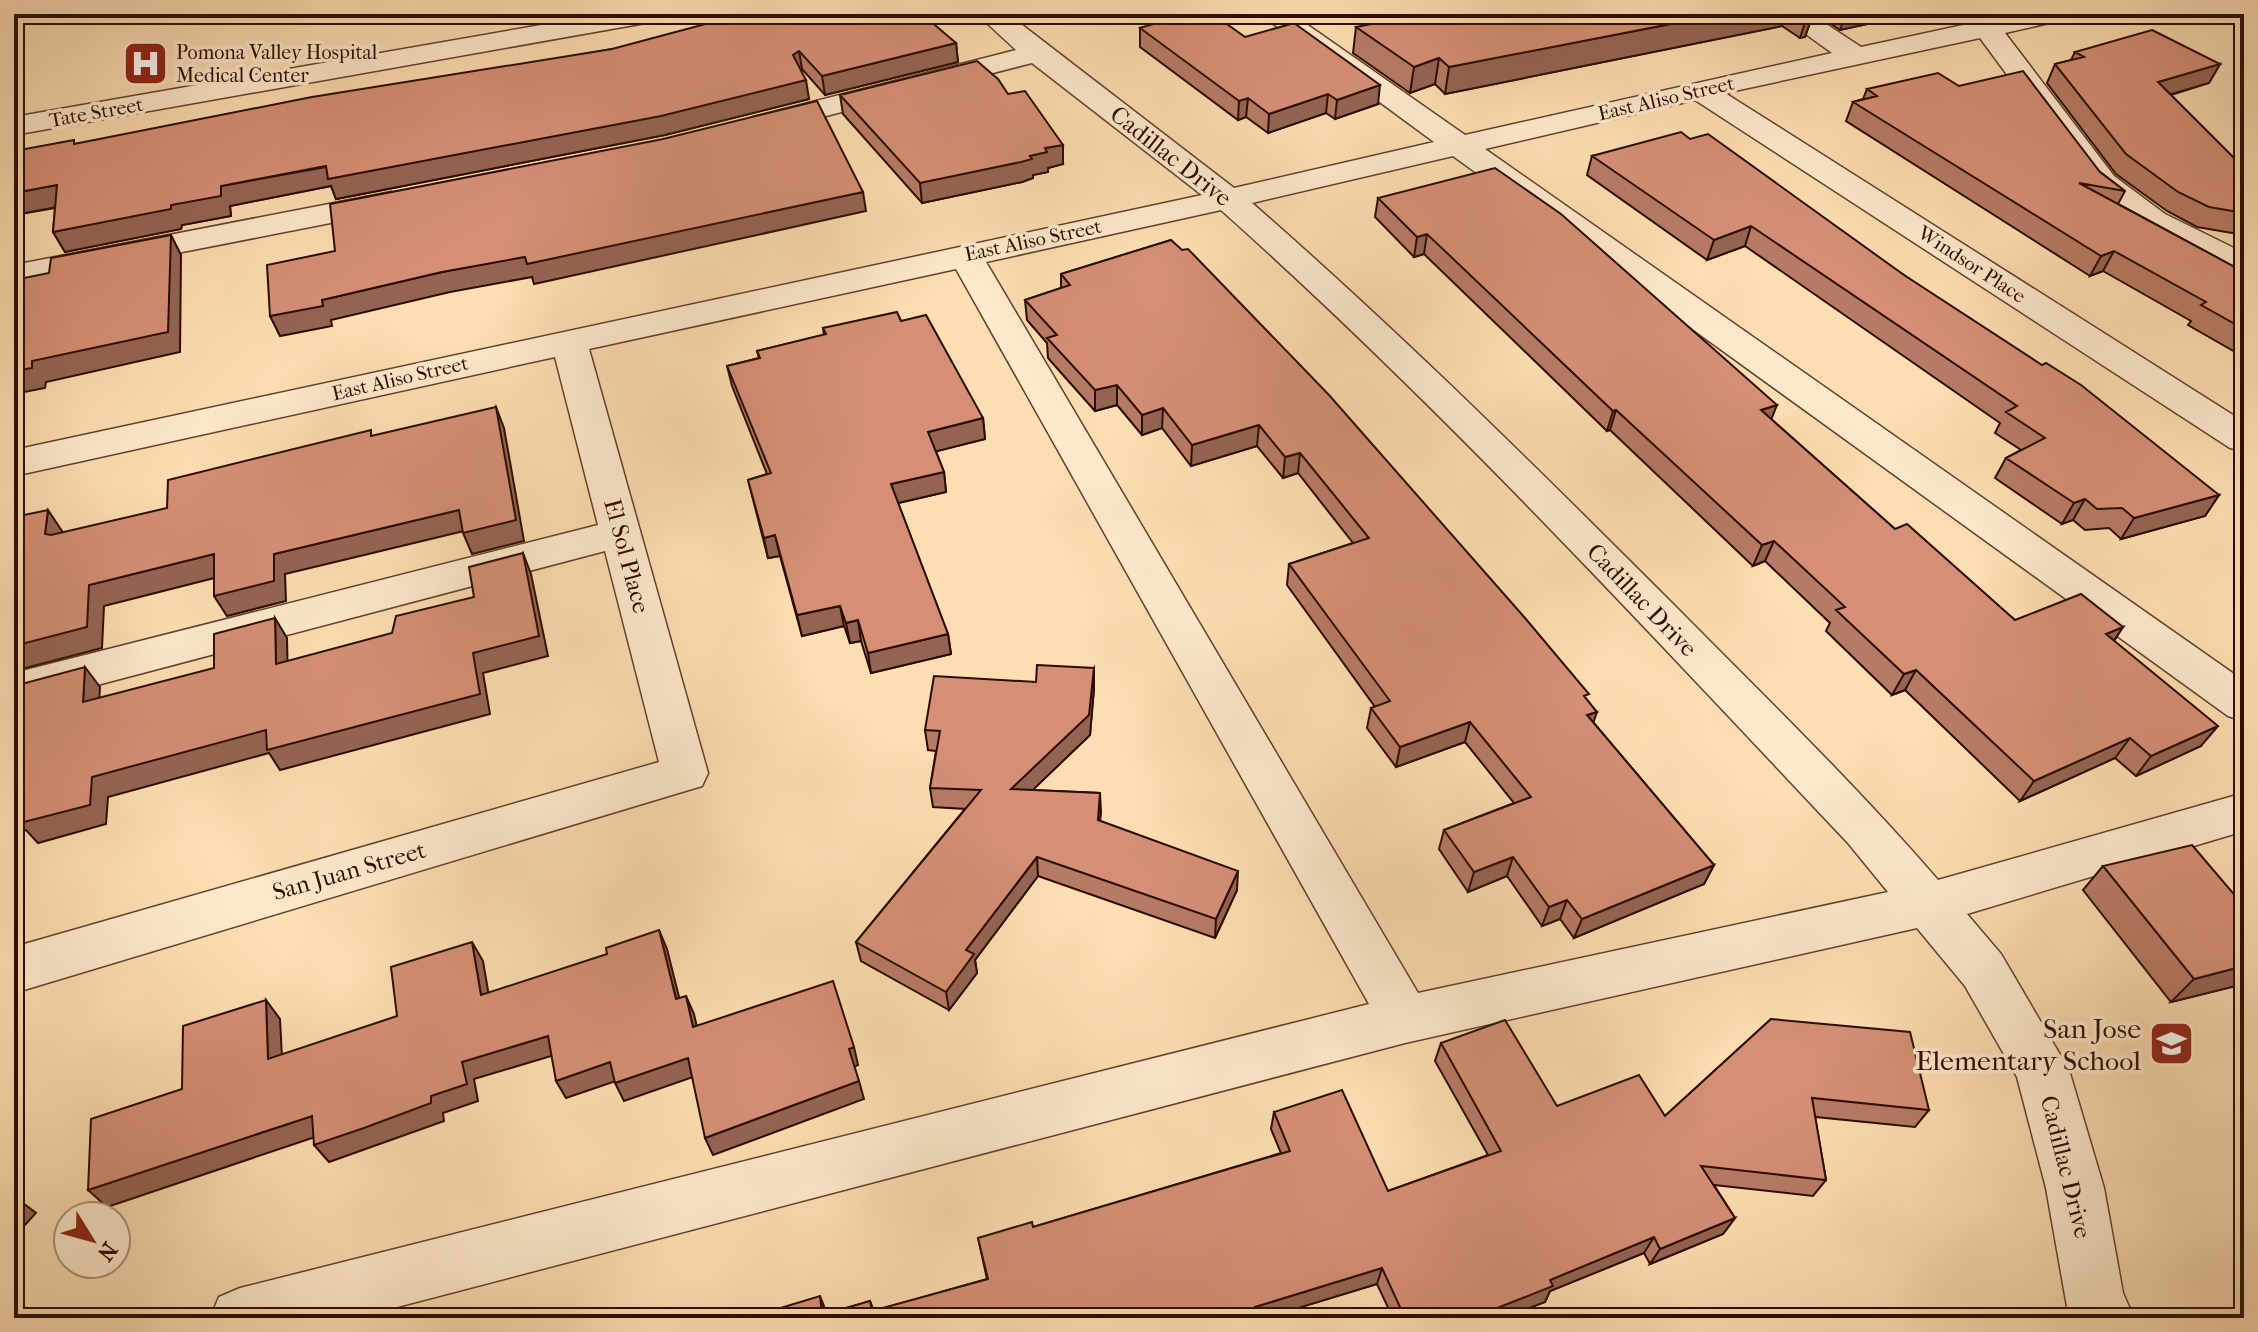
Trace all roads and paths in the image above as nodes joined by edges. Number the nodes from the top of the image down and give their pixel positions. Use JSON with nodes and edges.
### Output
{"nodes":[{"id":1,"x":651,"y":14,"type":"edge"},
{"id":2,"x":991,"y":14,"type":"edge"},
{"id":3,"x":1274,"y":14,"type":"edge"},
{"id":4,"x":1792,"y":14,"type":"edge"},
{"id":5,"x":2052,"y":14,"type":"edge"},
{"id":6,"x":1987,"y":28,"type":"junction"},
{"id":7,"x":1037,"y":53,"type":"junction"},
{"id":8,"x":1856,"y":56,"type":"junction"},
{"id":9,"x":1700,"y":90,"type":"junction"},
{"id":10,"x":14,"y":126,"type":"edge"},
{"id":11,"x":728,"y":132,"type":"edge"},
{"id":12,"x":1461,"y":145,"type":"junction"},
{"id":13,"x":415,"y":198,"type":"edge"},
{"id":14,"x":1228,"y":199,"type":"junction"},
{"id":15,"x":965,"y":255,"type":"junction"},
{"id":16,"x":2244,"y":266,"type":"edge"},
{"id":17,"x":14,"y":275,"type":"edge"},
{"id":18,"x":569,"y":340,"type":"junction"},
{"id":19,"x":2244,"y":439,"type":"edge"},
{"id":20,"x":14,"y":463,"type":"edge"},
{"id":21,"x":620,"y":533,"type":"junction"},
{"id":22,"x":14,"y":690,"type":"edge"},
{"id":23,"x":2244,"y":704,"type":"edge"},
{"id":24,"x":685,"y":773,"type":"joint"},
{"id":25,"x":2244,"y":812,"type":"edge"},
{"id":26,"x":1928,"y":904,"type":"junction"},
{"id":27,"x":14,"y":970,"type":"edge"},
{"id":28,"x":1405,"y":1019,"type":"junction"},
{"id":29,"x":2091,"y":1315,"type":"edge"},
{"id":30,"x":240,"y":1318,"type":"edge"}],
"edges":[{"from":1,"to":10,"type":"street","name":"Tate Street"},
{"from":2,"to":7,"type":"street","name":"Cadillac Drive"},
{"from":3,"to":12,"type":"street"},
{"from":4,"to":8,"type":"street"},
{"from":5,"to":6,"type":"street","name":"East Aliso Street"},
{"from":6,"to":8,"type":"street","name":"East Aliso Street"},
{"from":6,"to":16,"type":"street"},
{"from":7,"to":11,"type":"street"},
{"from":7,"to":14,"type":"street","name":"Cadillac Drive"},
{"from":8,"to":9,"type":"street","name":"East Aliso Street"},
{"from":9,"to":12,"type":"street","name":"East Aliso Street"},
{"from":9,"to":19,"type":"street","name":"Windsor Place"},
{"from":12,"to":14,"type":"street","name":"East Aliso Street"},
{"from":12,"to":23,"type":"street"},
{"from":13,"to":17,"type":"street"},
{"from":14,"to":15,"type":"street","name":"East Aliso Street"},
{"from":14,"to":26,"type":"street","name":"Cadillac Drive"},
{"from":15,"to":18,"type":"street","name":"East Aliso Street"},
{"from":15,"to":28,"type":"street"},
{"from":18,"to":20,"type":"street","name":"East Aliso Street"},
{"from":18,"to":21,"type":"street","name":"El Sol Place"},
{"from":21,"to":22,"type":"street"},
{"from":21,"to":24,"type":"street","name":"El Sol Place"},
{"from":24,"to":27,"type":"street","name":"San Juan Street"},
{"from":25,"to":26,"type":"street"},
{"from":26,"to":28,"type":"street"},
{"from":26,"to":29,"type":"street","name":"Cadillac Drive"},
{"from":28,"to":30,"type":"street"}]}
